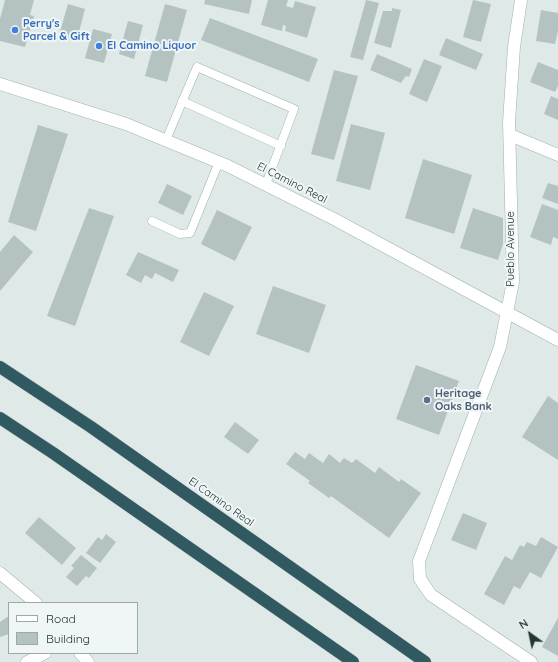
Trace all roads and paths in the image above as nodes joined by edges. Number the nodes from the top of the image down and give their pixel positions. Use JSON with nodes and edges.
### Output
{"nodes":[{"id":1,"x":521,"y":0,"type":"edge"},
{"id":2,"x":0,"y":84,"type":"edge"},
{"id":3,"x":182,"y":101,"type":"junction"},
{"id":4,"x":510,"y":135,"type":"junction"},
{"id":5,"x":166,"y":140,"type":"junction"},
{"id":6,"x":281,"y":146,"type":"junction"},
{"id":7,"x":558,"y":155,"type":"edge"},
{"id":8,"x":220,"y":162,"type":"junction"},
{"id":9,"x":266,"y":184,"type":"junction"},
{"id":10,"x":152,"y":221,"type":"dead end"},
{"id":11,"x":508,"y":313,"type":"junction"},
{"id":12,"x":558,"y":340,"type":"edge"},
{"id":13,"x":0,"y":367,"type":"edge"},
{"id":14,"x":0,"y":418,"type":"edge"},
{"id":15,"x":0,"y":573,"type":"edge"},
{"id":16,"x":35,"y":602,"type":"edge"},
{"id":17,"x":330,"y":646,"type":"junction"},
{"id":18,"x":43,"y":654,"type":"edge"},
{"id":19,"x":81,"y":654,"type":"edge"},
{"id":20,"x":26,"y":662,"type":"edge"},
{"id":21,"x":88,"y":662,"type":"edge"},
{"id":22,"x":349,"y":662,"type":"edge"},
{"id":23,"x":353,"y":662,"type":"edge"},
{"id":24,"x":426,"y":662,"type":"edge"},
{"id":25,"x":531,"y":662,"type":"edge"}],
"edges":[{"from":1,"to":4,"type":"street","name":"Pueblo Avenue"},
{"from":2,"to":5,"type":"street","name":"El Camino Real"},
{"from":3,"to":5,"type":"lane"},
{"from":3,"to":6,"type":"lane"},
{"from":3,"to":6,"type":"lane"},
{"from":4,"to":7,"type":"street"},
{"from":4,"to":11,"type":"street","name":"Pueblo Avenue"},
{"from":5,"to":8,"type":"street","name":"El Camino Real"},
{"from":6,"to":9,"type":"lane"},
{"from":8,"to":9,"type":"street","name":"El Camino Real"},
{"from":8,"to":10,"type":"lane"},
{"from":9,"to":11,"type":"street","name":"El Camino Real"},
{"from":11,"to":12,"type":"street","name":"El Camino Real"},
{"from":11,"to":25,"type":"street","name":"Pueblo Avenue"},
{"from":13,"to":24,"type":"highway","name":"El Camino Real"},
{"from":14,"to":17,"type":"highway"},
{"from":15,"to":16,"type":"street"},
{"from":17,"to":22,"type":"highway"},
{"from":17,"to":23,"type":"highway"},
{"from":18,"to":20,"type":"street"},
{"from":19,"to":21,"type":"street"}]}
